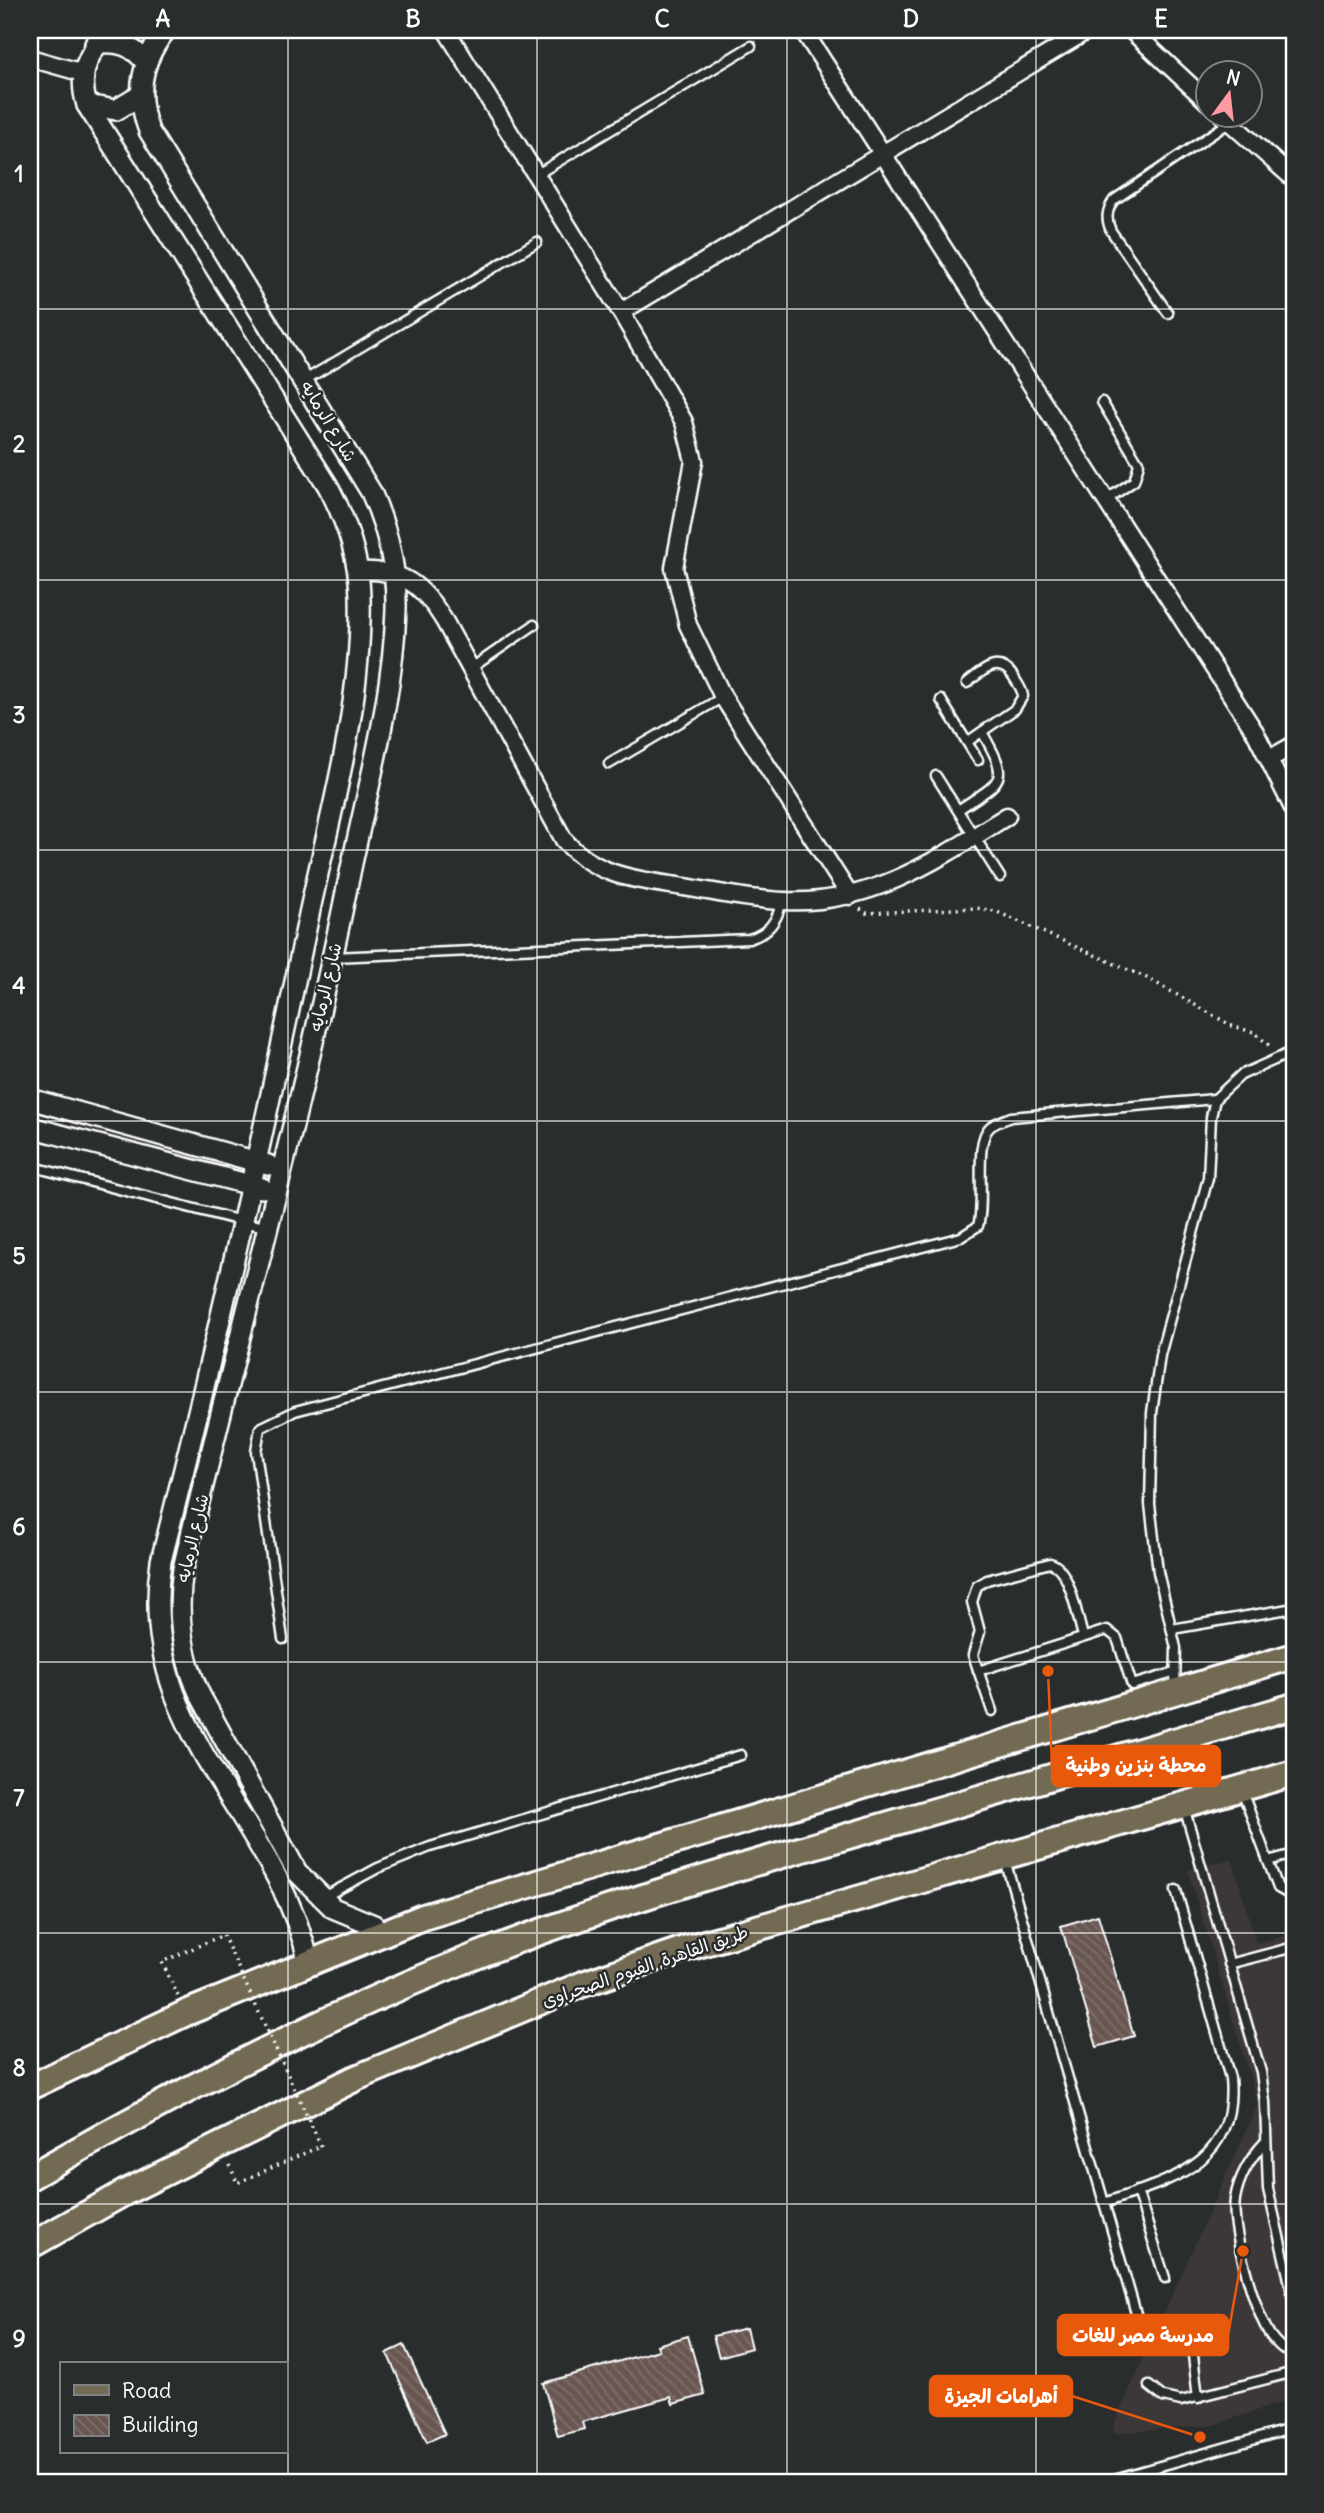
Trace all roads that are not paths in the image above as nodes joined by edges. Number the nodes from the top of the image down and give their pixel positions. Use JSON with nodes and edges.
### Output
{"nodes":[{"id":1,"x":111,"y":30,"type":"edge"},
{"id":2,"x":166,"y":30,"type":"edge"},
{"id":3,"x":446,"y":30,"type":"edge"},
{"id":4,"x":803,"y":30,"type":"edge"},
{"id":5,"x":1088,"y":30,"type":"edge"},
{"id":6,"x":1131,"y":30,"type":"edge"},
{"id":7,"x":96,"y":44,"type":"junction"},
{"id":8,"x":751,"y":46,"type":"dead end"},
{"id":9,"x":30,"y":58,"type":"edge"},
{"id":10,"x":146,"y":63,"type":"junction"},
{"id":11,"x":83,"y":73,"type":"junction"},
{"id":12,"x":1194,"y":88,"type":"edge"},
{"id":13,"x":141,"y":96,"type":"junction"},
{"id":14,"x":87,"y":105,"type":"junction"},
{"id":15,"x":1212,"y":130,"type":"edge"},
{"id":16,"x":1239,"y":130,"type":"edge"},
{"id":17,"x":883,"y":153,"type":"junction"},
{"id":18,"x":534,"y":176,"type":"junction"},
{"id":19,"x":1294,"y":179,"type":"edge"},
{"id":20,"x":537,"y":243,"type":"dead end"},
{"id":21,"x":621,"y":312,"type":"junction"},
{"id":22,"x":1168,"y":313,"type":"dead end"},
{"id":23,"x":305,"y":380,"type":"junction"},
{"id":24,"x":1102,"y":402,"type":"dead end"},
{"id":25,"x":1106,"y":500,"type":"junction"},
{"id":26,"x":358,"y":571,"type":"junction"},
{"id":27,"x":395,"y":575,"type":"junction"},
{"id":28,"x":534,"y":625,"type":"dead end"},
{"id":29,"x":470,"y":669,"type":"junction"},
{"id":30,"x":967,"y":683,"type":"dead end"},
{"id":31,"x":723,"y":696,"type":"junction"},
{"id":32,"x":941,"y":700,"type":"dead end"},
{"id":33,"x":982,"y":732,"type":"junction"},
{"id":34,"x":967,"y":742,"type":"junction"},
{"id":35,"x":1294,"y":745,"type":"edge"},
{"id":36,"x":1271,"y":758,"type":"junction"},
{"id":37,"x":978,"y":760,"type":"dead end"},
{"id":38,"x":609,"y":764,"type":"dead end"},
{"id":39,"x":936,"y":776,"type":"dead end"},
{"id":40,"x":958,"y":810,"type":"junction"},
{"id":41,"x":1294,"y":810,"type":"edge"},
{"id":42,"x":1007,"y":816,"type":"dead end"},
{"id":43,"x":974,"y":836,"type":"junction"},
{"id":44,"x":1000,"y":877,"type":"dead end"},
{"id":45,"x":850,"y":895,"type":"junction"},
{"id":46,"x":782,"y":901,"type":"junction"},
{"id":47,"x":333,"y":957,"type":"junction"},
{"id":48,"x":1294,"y":1051,"type":"edge"},
{"id":49,"x":30,"y":1099,"type":"edge"},
{"id":50,"x":1215,"y":1099,"type":"junction"},
{"id":51,"x":30,"y":1127,"type":"edge"},
{"id":52,"x":258,"y":1162,"type":"junction"},
{"id":53,"x":30,"y":1166,"type":"edge"},
{"id":54,"x":282,"y":1169,"type":"junction"},
{"id":55,"x":253,"y":1185,"type":"junction"},
{"id":56,"x":277,"y":1192,"type":"junction"},
{"id":57,"x":244,"y":1222,"type":"junction"},
{"id":58,"x":268,"y":1228,"type":"junction"},
{"id":59,"x":1294,"y":1608,"type":"edge"},
{"id":60,"x":1172,"y":1629,"type":"junction"},
{"id":61,"x":1083,"y":1636,"type":"junction"},
{"id":62,"x":283,"y":1639,"type":"dead end"},
{"id":63,"x":1294,"y":1656,"type":"edge"},
{"id":64,"x":978,"y":1671,"type":"junction"},
{"id":65,"x":1174,"y":1682,"type":"junction"},
{"id":66,"x":1294,"y":1706,"type":"edge"},
{"id":67,"x":992,"y":1711,"type":"dead end"},
{"id":68,"x":741,"y":1755,"type":"dead end"},
{"id":69,"x":1294,"y":1773,"type":"edge"},
{"id":70,"x":1241,"y":1788,"type":"junction"},
{"id":71,"x":1184,"y":1805,"type":"junction"},
{"id":72,"x":1294,"y":1854,"type":"edge"},
{"id":73,"x":1004,"y":1856,"type":"junction"},
{"id":74,"x":1268,"y":1861,"type":"junction"},
{"id":75,"x":1176,"y":1890,"type":"dead end"},
{"id":76,"x":1294,"y":1897,"type":"edge"},
{"id":77,"x":321,"y":1899,"type":"junction"},
{"id":78,"x":382,"y":1934,"type":"junction"},
{"id":79,"x":1294,"y":1948,"type":"edge"},
{"id":80,"x":309,"y":1963,"type":"junction"},
{"id":81,"x":1229,"y":1964,"type":"junction"},
{"id":82,"x":30,"y":2087,"type":"edge"},
{"id":83,"x":1265,"y":2142,"type":"junction"},
{"id":84,"x":30,"y":2177,"type":"edge"},
{"id":85,"x":1137,"y":2191,"type":"junction"},
{"id":86,"x":1104,"y":2203,"type":"junction"},
{"id":87,"x":30,"y":2246,"type":"edge"},
{"id":88,"x":1165,"y":2278,"type":"dead end"},
{"id":89,"x":1294,"y":2301,"type":"edge"},
{"id":90,"x":1137,"y":2317,"type":"dead end"},
{"id":91,"x":1191,"y":2338,"type":"dead end"},
{"id":92,"x":1294,"y":2357,"type":"edge"},
{"id":93,"x":1294,"y":2372,"type":"edge"},
{"id":94,"x":1149,"y":2386,"type":"dead end"},
{"id":95,"x":1198,"y":2398,"type":"junction"},
{"id":96,"x":1294,"y":2428,"type":"edge"},
{"id":97,"x":1100,"y":2483,"type":"edge"}],
"edges":[{"from":1,"to":7,"type":"street"},
{"from":2,"to":10,"type":"street","name":"شارع الرمايه"},
{"from":3,"to":18,"type":"street"},
{"from":4,"to":17,"type":"street"},
{"from":5,"to":17,"type":"street"},
{"from":6,"to":12,"type":"street"},
{"from":7,"to":10,"type":"street"},
{"from":7,"to":11,"type":"street"},
{"from":8,"to":18,"type":"lane"},
{"from":9,"to":11,"type":"street"},
{"from":10,"to":13,"type":"street","name":"شارع الرمايه"},
{"from":11,"to":14,"type":"street","name":"شارع الرمايه"},
{"from":13,"to":14,"type":"street"},
{"from":13,"to":23,"type":"street","name":"شارع الرمايه"},
{"from":14,"to":26,"type":"street","name":"شارع الرمايه"},
{"from":15,"to":22,"type":"lane"},
{"from":16,"to":19,"type":"street"},
{"from":17,"to":21,"type":"street"},
{"from":17,"to":25,"type":"street"},
{"from":18,"to":21,"type":"street"},
{"from":20,"to":23,"type":"lane"},
{"from":21,"to":31,"type":"street"},
{"from":23,"to":27,"type":"street","name":"شارع الرمايه"},
{"from":24,"to":25,"type":"lane"},
{"from":25,"to":36,"type":"street"},
{"from":26,"to":27,"type":"street"},
{"from":26,"to":52,"type":"street","name":"شارع الرمايه"},
{"from":27,"to":29,"type":"street"},
{"from":27,"to":47,"type":"street","name":"شارع الرمايه"},
{"from":28,"to":29,"type":"lane"},
{"from":29,"to":46,"type":"street"},
{"from":30,"to":33,"type":"lane"},
{"from":31,"to":38,"type":"lane"},
{"from":31,"to":45,"type":"street"},
{"from":32,"to":34,"type":"lane"},
{"from":33,"to":34,"type":"lane"},
{"from":33,"to":40,"type":"lane"},
{"from":34,"to":37,"type":"lane"},
{"from":35,"to":36,"type":"street"},
{"from":36,"to":41,"type":"street"},
{"from":39,"to":40,"type":"lane"},
{"from":40,"to":43,"type":"lane"},
{"from":42,"to":43,"type":"street"},
{"from":43,"to":44,"type":"lane"},
{"from":43,"to":45,"type":"street"},
{"from":45,"to":46,"type":"street"},
{"from":46,"to":47,"type":"lane"},
{"from":47,"to":54,"type":"street","name":"شارع الرمايه"},
{"from":48,"to":50,"type":"lane"},
{"from":49,"to":52,"type":"street"},
{"from":50,"to":60,"type":"lane"},
{"from":50,"to":62,"type":"lane"},
{"from":51,"to":55,"type":"street"},
{"from":52,"to":54,"type":"street"},
{"from":52,"to":55,"type":"street","name":"شارع الرمايه"},
{"from":53,"to":57,"type":"lane"},
{"from":54,"to":56,"type":"street","name":"شارع الرمايه"},
{"from":55,"to":56,"type":"street"},
{"from":55,"to":57,"type":"street","name":"شارع الرمايه"},
{"from":56,"to":58,"type":"street","name":"شارع الرمايه"},
{"from":57,"to":58,"type":"lane"},
{"from":57,"to":80,"type":"street","name":"شارع الرمايه"},
{"from":58,"to":77,"type":"street","name":"شارع الرمايه"},
{"from":59,"to":60,"type":"lane"},
{"from":60,"to":65,"type":"lane"},
{"from":61,"to":64,"type":"lane"},
{"from":61,"to":64,"type":"lane"},
{"from":61,"to":65,"type":"lane"},
{"from":63,"to":65,"type":"main road"},
{"from":64,"to":67,"type":"lane"},
{"from":65,"to":78,"type":"main road"},
{"from":66,"to":84,"type":"main road"},
{"from":68,"to":77,"type":"lane"},
{"from":69,"to":70,"type":"main road","name":"طريق القاهرة, الفيوم الصحراوى"},
{"from":70,"to":71,"type":"main road","name":"طريق القاهرة, الفيوم الصحراوى"},
{"from":70,"to":74,"type":"lane"},
{"from":71,"to":73,"type":"main road","name":"طريق القاهرة, الفيوم الصحراوى"},
{"from":71,"to":81,"type":"lane"},
{"from":72,"to":74,"type":"lane"},
{"from":73,"to":86,"type":"lane"},
{"from":73,"to":87,"type":"main road","name":"طريق القاهرة, الفيوم الصحراوى"},
{"from":74,"to":76,"type":"lane"},
{"from":75,"to":85,"type":"lane"},
{"from":77,"to":78,"type":"street","name":"شارع الرمايه"},
{"from":78,"to":80,"type":"main road"},
{"from":79,"to":81,"type":"lane"},
{"from":80,"to":82,"type":"main road"},
{"from":81,"to":83,"type":"lane"},
{"from":83,"to":89,"type":"lane"},
{"from":83,"to":92,"type":"lane"},
{"from":85,"to":86,"type":"lane"},
{"from":85,"to":88,"type":"lane"},
{"from":86,"to":90,"type":"lane"},
{"from":91,"to":95,"type":"lane"},
{"from":93,"to":95,"type":"lane"},
{"from":94,"to":95,"type":"lane"},
{"from":96,"to":97,"type":"lane"}]}
